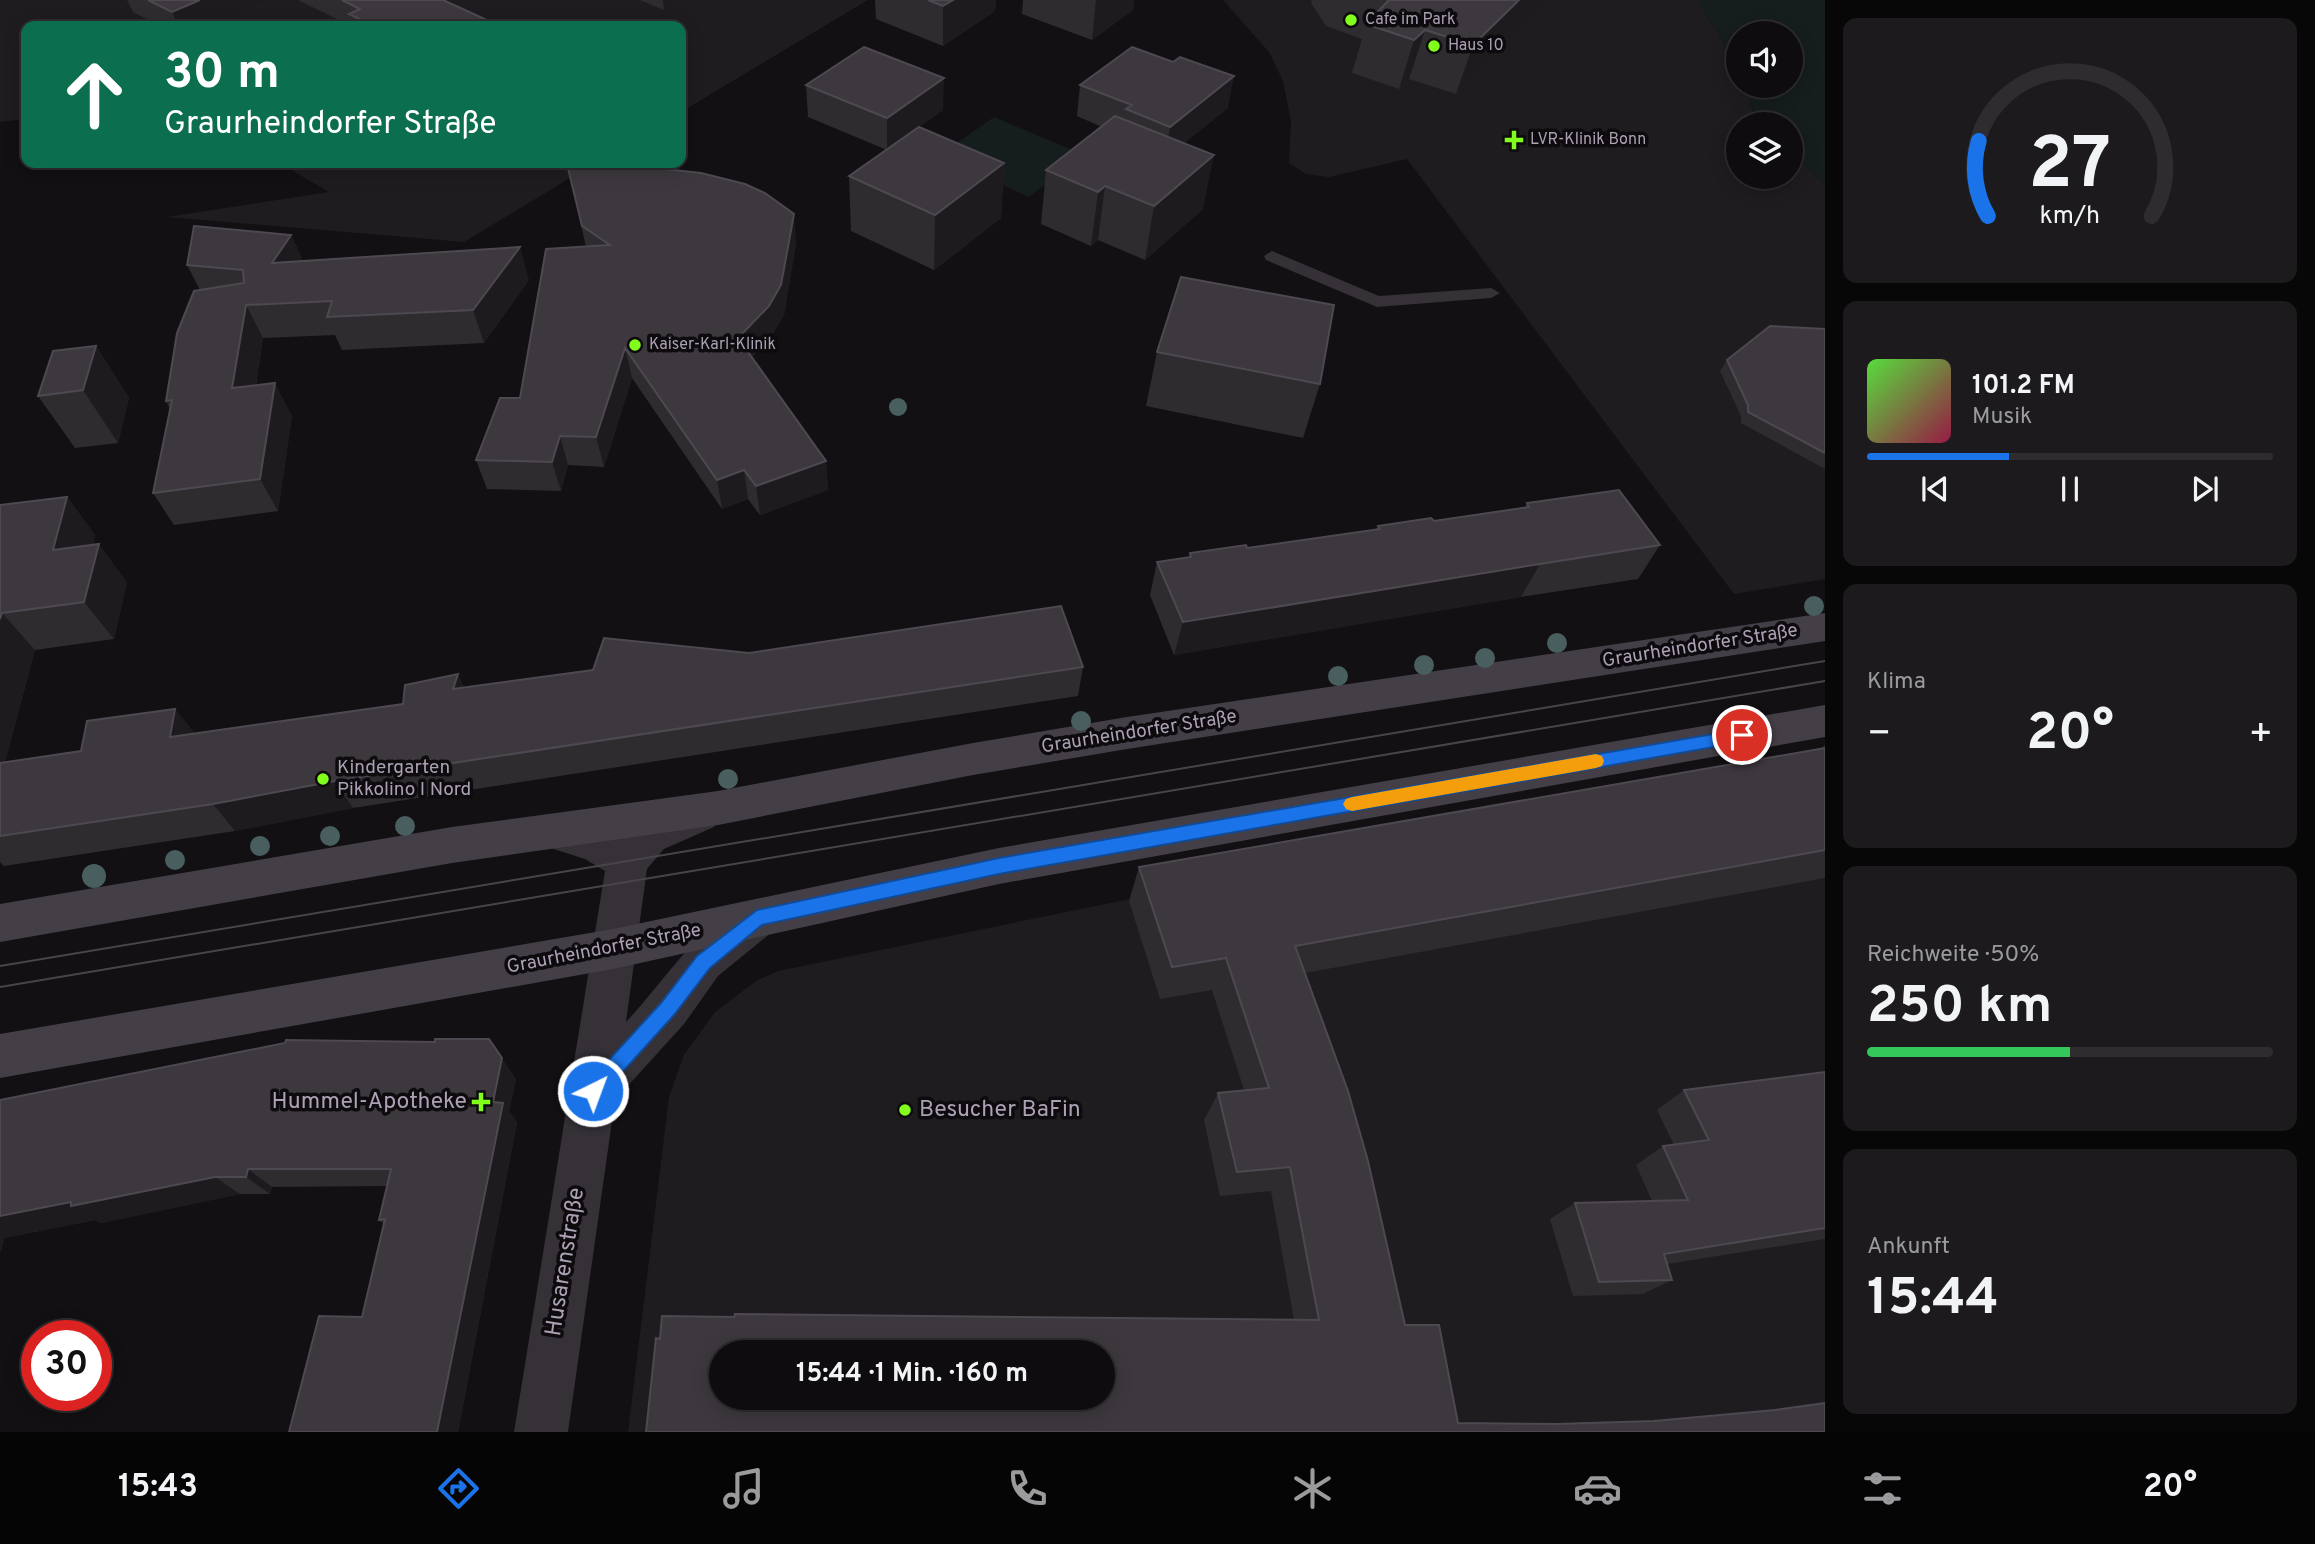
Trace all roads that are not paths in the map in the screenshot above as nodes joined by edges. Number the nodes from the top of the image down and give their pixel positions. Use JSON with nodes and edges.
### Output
{"nodes":[{"id":1,"x":1272,"y":256,"type":"dead end"},
{"id":2,"x":1492,"y":293,"type":"dead end"},
{"id":3,"x":1825,"y":627,"type":"edge"},
{"id":4,"x":1825,"y":721,"type":"edge"},
{"id":5,"x":718,"y":808,"type":"junction"},
{"id":6,"x":552,"y":832,"type":"junction"},
{"id":7,"x":627,"y":863,"type":"junction"},
{"id":8,"x":757,"y":918,"type":"junction"},
{"id":9,"x":0,"y":923,"type":"edge"},
{"id":10,"x":613,"y":948,"type":"junction"},
{"id":11,"x":0,"y":1056,"type":"edge"},
{"id":12,"x":593,"y":1091,"type":"junction"},
{"id":13,"x":541,"y":1432,"type":"edge"}],
"edges":[{"from":1,"to":2,"type":"lane"},
{"from":3,"to":5,"type":"main road","name":"Graurheindorfer Straße"},
{"from":4,"to":8,"type":"main road","name":"Graurheindorfer Straße"},
{"from":5,"to":6,"type":"main road","name":"Graurheindorfer Straße"},
{"from":5,"to":7,"type":"street","name":"Husarenstraße"},
{"from":6,"to":7,"type":"street"},
{"from":6,"to":9,"type":"main road","name":"Graurheindorfer Straße"},
{"from":7,"to":10,"type":"street","name":"Husarenstraße"},
{"from":8,"to":10,"type":"main road","name":"Graurheindorfer Straße"},
{"from":8,"to":12,"type":"street"},
{"from":10,"to":11,"type":"main road","name":"Graurheindorfer Straße"},
{"from":10,"to":12,"type":"street","name":"Husarenstraße"},
{"from":12,"to":13,"type":"street","name":"Husarenstraße"}]}
